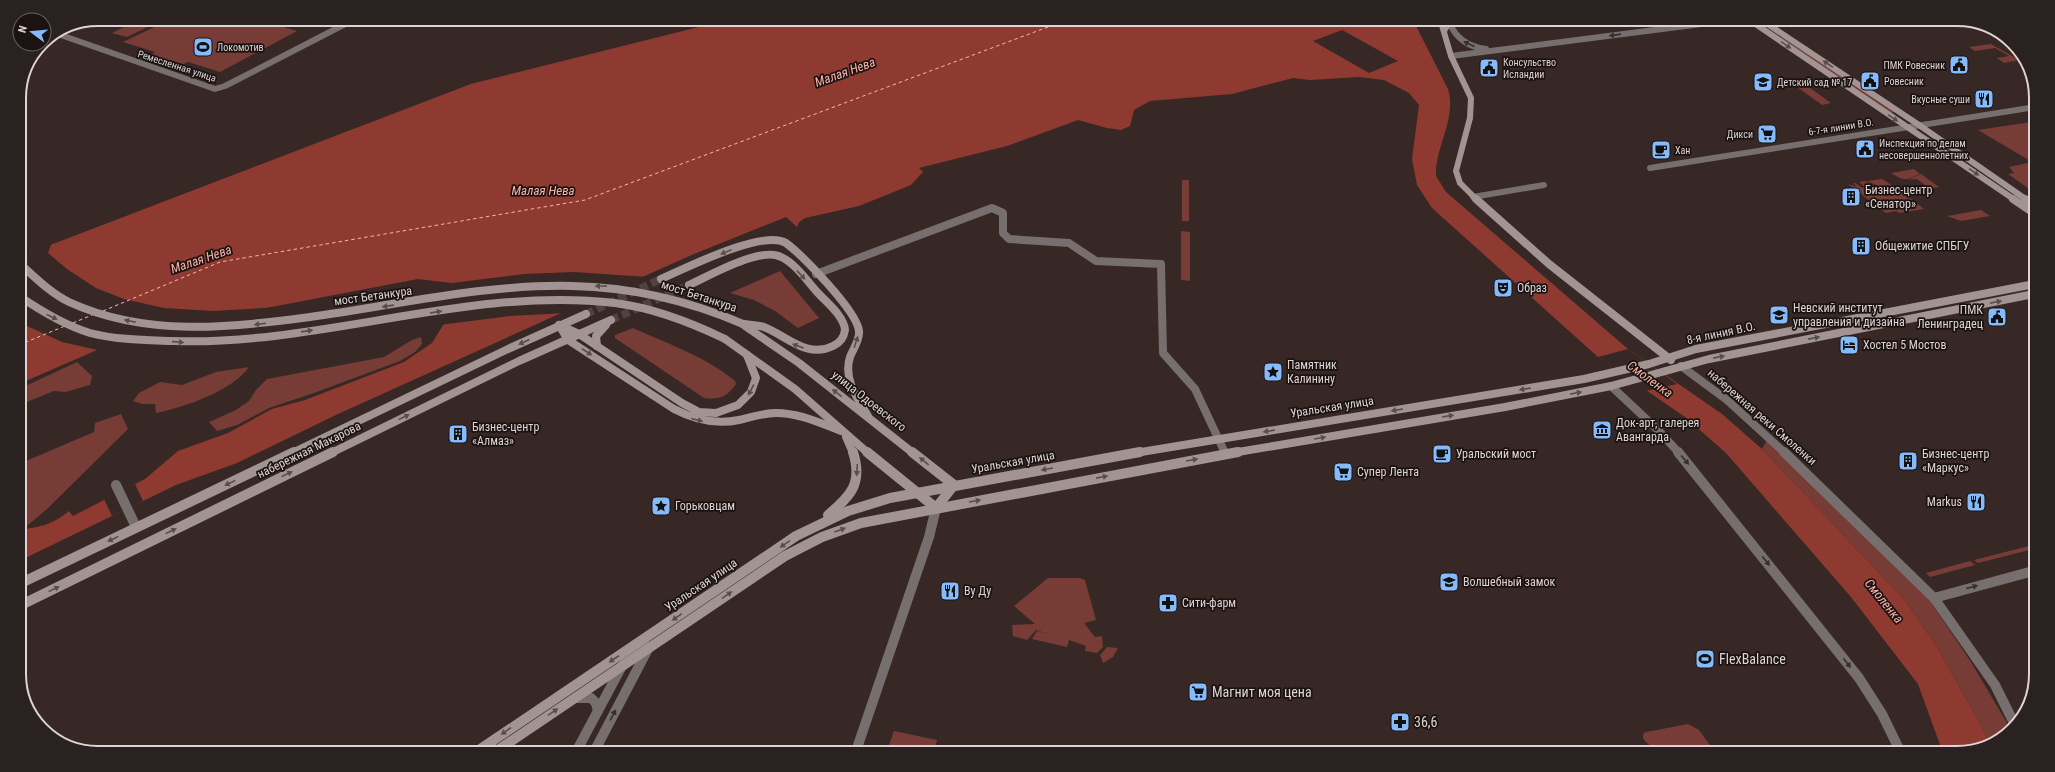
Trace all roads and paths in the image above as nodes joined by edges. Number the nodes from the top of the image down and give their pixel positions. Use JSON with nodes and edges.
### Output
{"nodes":[{"id":1,"x":341,"y":26,"type":"edge"},
{"id":2,"x":1442,"y":26,"type":"edge"},
{"id":3,"x":1447,"y":26,"type":"edge"},
{"id":4,"x":1451,"y":26,"type":"edge"},
{"id":5,"x":1686,"y":26,"type":"edge"},
{"id":6,"x":1758,"y":26,"type":"edge"},
{"id":7,"x":1770,"y":26,"type":"edge"},
{"id":8,"x":1444,"y":31,"type":"junction"},
{"id":9,"x":63,"y":36,"type":"edge"},
{"id":10,"x":1499,"y":50,"type":"junction"},
{"id":11,"x":1451,"y":56,"type":"junction"},
{"id":12,"x":2029,"y":108,"type":"edge"},
{"id":13,"x":1919,"y":125,"type":"junction"},
{"id":14,"x":1907,"y":127,"type":"junction"},
{"id":15,"x":1650,"y":168,"type":"dead end"},
{"id":16,"x":1544,"y":185,"type":"dead end"},
{"id":17,"x":1473,"y":197,"type":"junction"},
{"id":18,"x":2029,"y":202,"type":"edge"},
{"id":19,"x":2029,"y":210,"type":"edge"},
{"id":20,"x":26,"y":269,"type":"edge"},
{"id":21,"x":816,"y":274,"type":"junction"},
{"id":22,"x":661,"y":279,"type":"tunnel mouth"},
{"id":23,"x":689,"y":285,"type":"tunnel mouth"},
{"id":24,"x":2029,"y":285,"type":"edge"},
{"id":25,"x":2029,"y":295,"type":"edge"},
{"id":26,"x":26,"y":301,"type":"edge"},
{"id":27,"x":586,"y":314,"type":"tunnel mouth"},
{"id":28,"x":742,"y":324,"type":"junction"},
{"id":29,"x":559,"y":325,"type":"junction"},
{"id":30,"x":579,"y":334,"type":"junction"},
{"id":31,"x":568,"y":340,"type":"junction"},
{"id":32,"x":597,"y":346,"type":"junction"},
{"id":33,"x":747,"y":354,"type":"junction"},
{"id":34,"x":1668,"y":358,"type":"junction"},
{"id":35,"x":1681,"y":366,"type":"junction"},
{"id":36,"x":1619,"y":372,"type":"joint"},
{"id":37,"x":1611,"y":386,"type":"junction"},
{"id":38,"x":868,"y":416,"type":"junction"},
{"id":39,"x":843,"y":433,"type":"junction"},
{"id":40,"x":1218,"y":439,"type":"junction"},
{"id":41,"x":1225,"y":454,"type":"junction"},
{"id":42,"x":954,"y":485,"type":"junction"},
{"id":43,"x":117,"y":488,"type":"dead end"},
{"id":44,"x":916,"y":492,"type":"junction"},
{"id":45,"x":936,"y":508,"type":"junction"},
{"id":46,"x":818,"y":523,"type":"junction"},
{"id":47,"x":136,"y":527,"type":"junction"},
{"id":48,"x":2029,"y":572,"type":"edge"},
{"id":49,"x":26,"y":581,"type":"edge"},
{"id":50,"x":1934,"y":598,"type":"junction"},
{"id":51,"x":26,"y":603,"type":"edge"},
{"id":52,"x":648,"y":643,"type":"junction"},
{"id":53,"x":622,"y":666,"type":"junction"},
{"id":54,"x":573,"y":699,"type":"junction"},
{"id":55,"x":598,"y":711,"type":"junction"},
{"id":56,"x":2012,"y":720,"type":"edge"},
{"id":57,"x":484,"y":746,"type":"edge"},
{"id":58,"x":504,"y":746,"type":"edge"},
{"id":59,"x":579,"y":746,"type":"edge"},
{"id":60,"x":597,"y":746,"type":"edge"},
{"id":61,"x":857,"y":746,"type":"edge"},
{"id":62,"x":1898,"y":746,"type":"edge"}],
"edges":[{"from":1,"to":9,"type":"street","name":"Ремесленная улица"},
{"from":2,"to":8,"type":"main road"},
{"from":3,"to":8,"type":"main road"},
{"from":10,"to":4,"type":"street","one_way":true},
{"from":5,"to":10,"type":"street","one_way":true},
{"from":6,"to":14,"type":"main road","one_way":true},
{"from":13,"to":7,"type":"main road","one_way":true},
{"from":8,"to":11,"type":"main road","name":"набережная реки Смоленки"},
{"from":10,"to":11,"type":"street"},
{"from":11,"to":17,"type":"main road","name":"набережная реки Смоленки"},
{"from":12,"to":13,"type":"street","name":"6-7-я линии В.О."},
{"from":13,"to":14,"type":"street","name":"6-7-я линии В.О."},
{"from":13,"to":18,"type":"main road"},
{"from":14,"to":15,"type":"street","name":"6-7-я линии В.О."},
{"from":14,"to":19,"type":"main road","one_way":true},
{"from":16,"to":17,"type":"street"},
{"from":17,"to":34,"type":"main road","name":"набережная реки Смоленки"},
{"from":28,"to":20,"type":"main road","name":"мост Бетанкура","one_way":true,"bridge":true},
{"from":21,"to":22,"type":"main road","one_way":true},
{"from":38,"to":21,"type":"main road","one_way":true},
{"from":21,"to":40,"type":"street"},
{"from":23,"to":28,"type":"main road","one_way":true},
{"from":24,"to":34,"type":"main road","name":"8-я линия В.О."},
{"from":35,"to":25,"type":"main road","one_way":true},
{"from":26,"to":33,"type":"main road","name":"мост Бетанкура","one_way":true,"bridge":true},
{"from":27,"to":29,"type":"main road","name":"набережная Макарова"},
{"from":38,"to":28,"type":"main road","name":"улица Одоевского","one_way":true},
{"from":29,"to":30,"type":"main road"},
{"from":29,"to":31,"type":"main road"},
{"from":29,"to":47,"type":"main road","name":"набережная Макарова","one_way":true},
{"from":30,"to":31,"type":"main road","name":"набережная Макарова"},
{"from":30,"to":32,"type":"main road"},
{"from":30,"to":32,"type":"main road","name":"набережная Макарова"},
{"from":31,"to":39,"type":"main road","one_way":true},
{"from":51,"to":31,"type":"main road","name":"набережная Макарова","one_way":true},
{"from":33,"to":32,"type":"main road","one_way":true},
{"from":33,"to":39,"type":"main road"},
{"from":34,"to":35,"type":"main road","name":"набережная реки Смоленки"},
{"from":34,"to":36,"type":"main road","name":"8-я линия В.О."},
{"from":35,"to":37,"type":"main road","name":"Уральская улица"},
{"from":35,"to":50,"type":"street","name":"набережная реки Смоленки"},
{"from":36,"to":40,"type":"main road","name":"Уральская улица","one_way":true},
{"from":41,"to":37,"type":"main road","name":"Уральская улица","one_way":true},
{"from":37,"to":62,"type":"street","one_way":true},
{"from":42,"to":38,"type":"main road","name":"улица Одоевского","one_way":true},
{"from":39,"to":44,"type":"main road"},
{"from":39,"to":46,"type":"main road","one_way":true},
{"from":40,"to":41,"type":"street"},
{"from":40,"to":42,"type":"main road","name":"Уральская улица","one_way":true},
{"from":45,"to":41,"type":"main road","name":"Уральская улица","one_way":true},
{"from":42,"to":44,"type":"main road","name":"Уральская улица"},
{"from":42,"to":45,"type":"main road"},
{"from":43,"to":47,"type":"street"},
{"from":44,"to":45,"type":"main road"},
{"from":44,"to":46,"type":"main road","name":"Уральская улица"},
{"from":52,"to":45,"type":"main road","name":"Уральская улица","one_way":true},
{"from":45,"to":61,"type":"street"},
{"from":46,"to":52,"type":"main road","name":"Уральская улица","one_way":true},
{"from":47,"to":49,"type":"main road","name":"набережная Макарова","one_way":true},
{"from":50,"to":48,"type":"street","one_way":true},
{"from":50,"to":56,"type":"street","name":"набережная реки Смоленки"},
{"from":52,"to":53,"type":"street"},
{"from":52,"to":57,"type":"main road","name":"Уральская улица","one_way":true},
{"from":60,"to":52,"type":"street","one_way":true},
{"from":53,"to":54,"type":"main road"},
{"from":53,"to":55,"type":"street"},
{"from":54,"to":55,"type":"street"},
{"from":58,"to":54,"type":"main road","one_way":true},
{"from":55,"to":59,"type":"street"}]}
